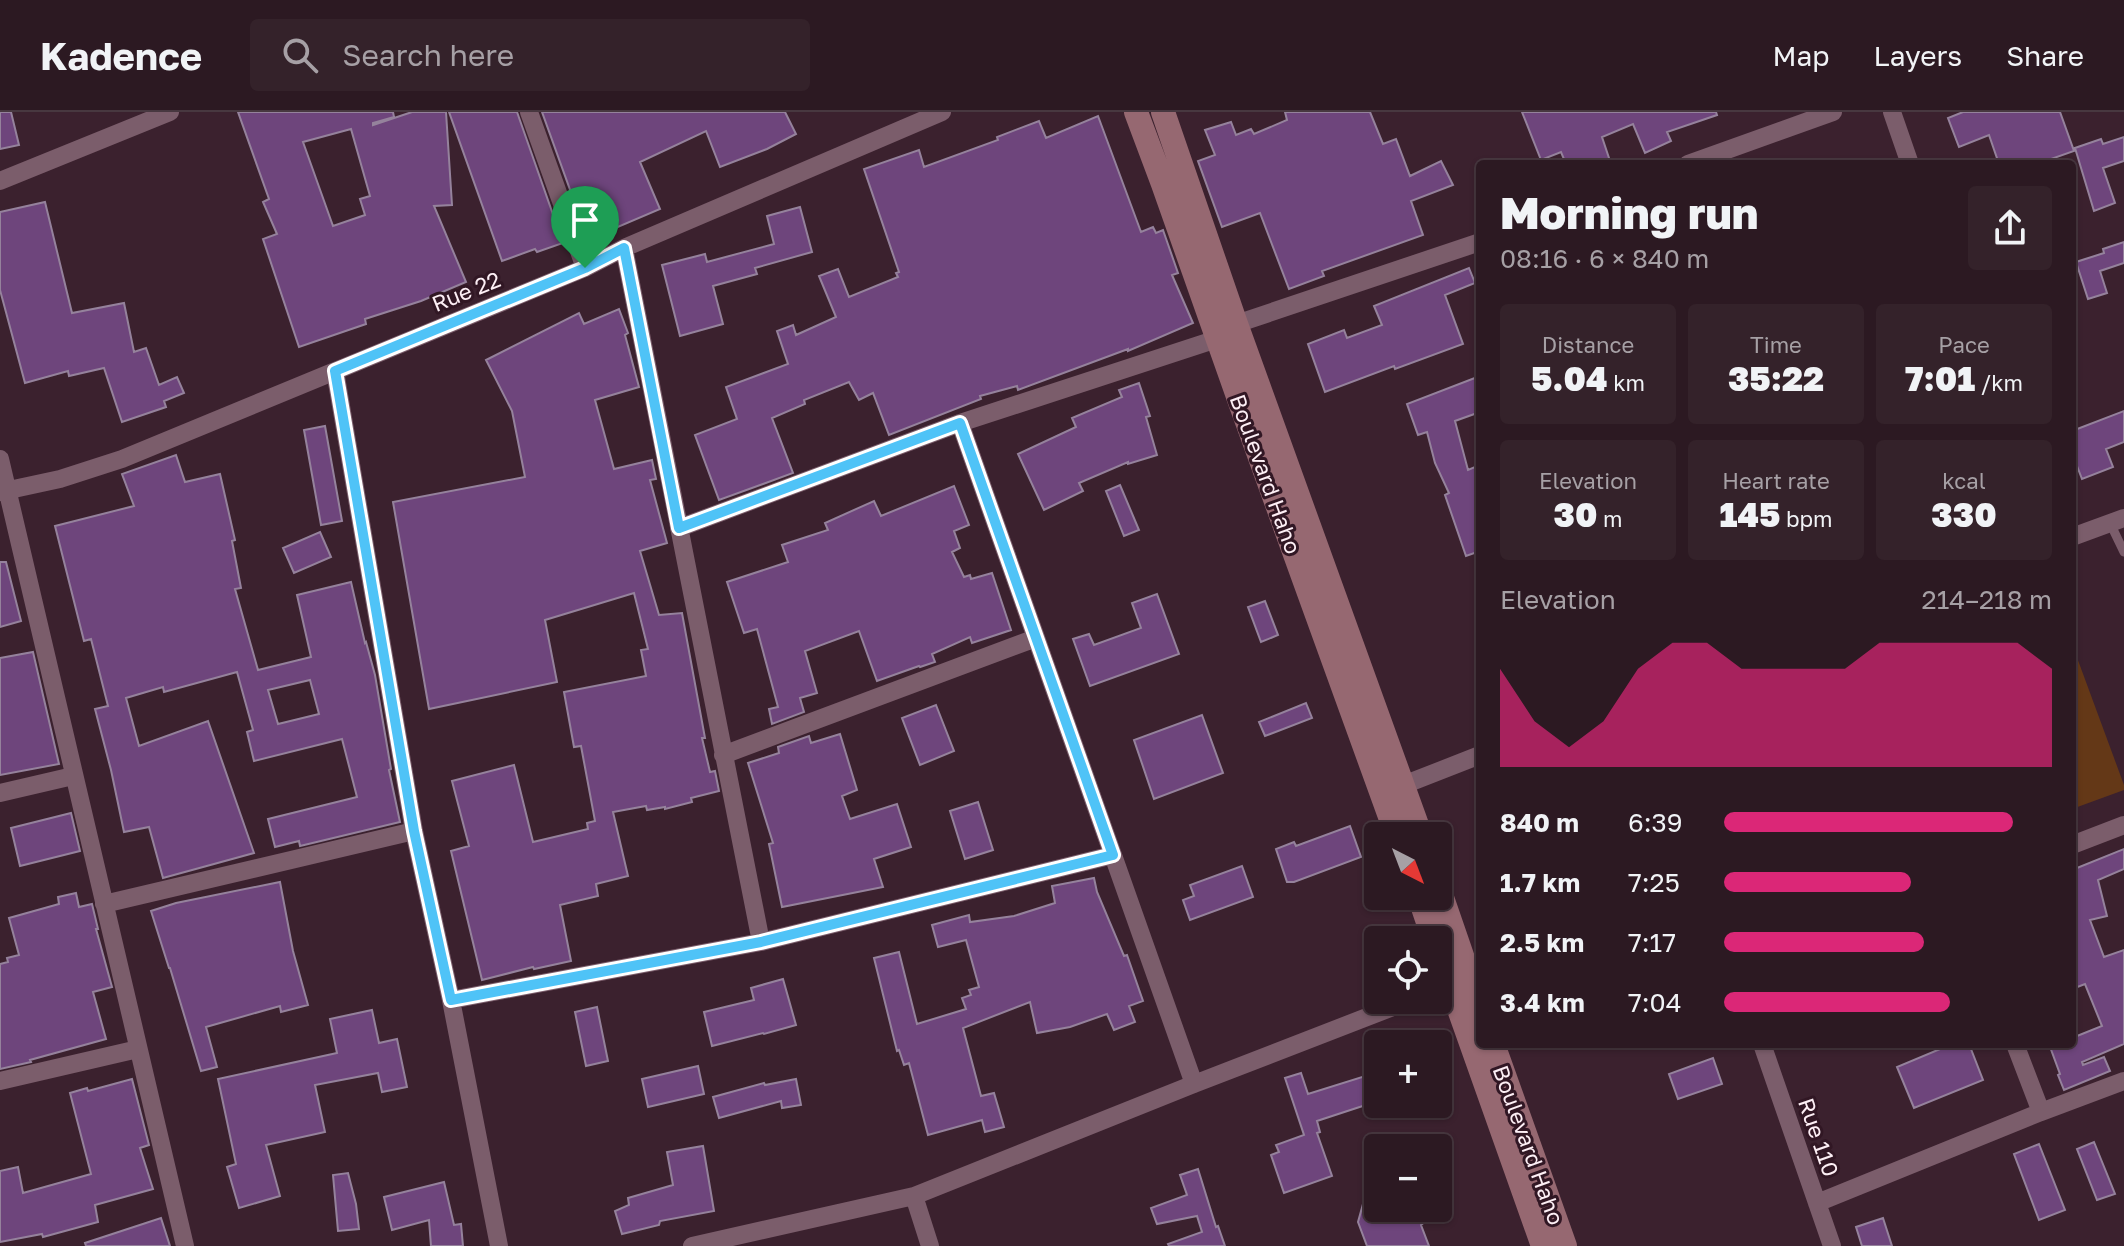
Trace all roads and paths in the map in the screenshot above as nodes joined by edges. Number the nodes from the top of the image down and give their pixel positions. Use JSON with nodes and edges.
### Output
{"nodes":[{"id":1,"x":170,"y":112,"type":"edge"},
{"id":2,"x":529,"y":112,"type":"edge"},
{"id":3,"x":942,"y":112,"type":"edge"},
{"id":4,"x":1136,"y":112,"type":"edge"},
{"id":5,"x":1163,"y":112,"type":"edge"},
{"id":6,"x":1833,"y":112,"type":"edge"},
{"id":7,"x":1892,"y":112,"type":"edge"},
{"id":8,"x":1699,"y":160,"type":"edge"},
{"id":9,"x":1909,"y":160,"type":"edge"},
{"id":10,"x":0,"y":181,"type":"edge"},
{"id":11,"x":1476,"y":243,"type":"edge"},
{"id":12,"x":624,"y":248,"type":"junction"},
{"id":13,"x":585,"y":268,"type":"junction"},
{"id":14,"x":1227,"y":332,"type":"junction"},
{"id":15,"x":335,"y":371,"type":"junction"},
{"id":16,"x":960,"y":423,"type":"junction"},
{"id":17,"x":0,"y":459,"type":"edge"},
{"id":18,"x":3,"y":492,"type":"edge"},
{"id":19,"x":2117,"y":520,"type":"edge"},
{"id":20,"x":679,"y":528,"type":"junction"},
{"id":21,"x":2076,"y":535,"type":"edge"},
{"id":22,"x":2124,"y":552,"type":"edge"},
{"id":23,"x":1036,"y":638,"type":"junction"},
{"id":24,"x":723,"y":755,"type":"junction"},
{"id":25,"x":1476,"y":757,"type":"edge"},
{"id":26,"x":73,"y":776,"type":"junction"},
{"id":27,"x":1392,"y":789,"type":"junction"},
{"id":28,"x":0,"y":793,"type":"edge"},
{"id":29,"x":1396,"y":822,"type":"edge"},
{"id":30,"x":1412,"y":822,"type":"edge"},
{"id":31,"x":2124,"y":825,"type":"edge"},
{"id":32,"x":414,"y":831,"type":"junction"},
{"id":33,"x":2076,"y":843,"type":"edge"},
{"id":34,"x":1113,"y":855,"type":"junction"},
{"id":35,"x":104,"y":904,"type":"junction"},
{"id":36,"x":1446,"y":910,"type":"edge"},
{"id":37,"x":761,"y":942,"type":"junction"},
{"id":38,"x":1476,"y":996,"type":"edge"},
{"id":39,"x":451,"y":1000,"type":"junction"},
{"id":40,"x":1452,"y":1008,"type":"edge"},
{"id":41,"x":1375,"y":1014,"type":"edge"},
{"id":42,"x":1494,"y":1048,"type":"edge"},
{"id":43,"x":1763,"y":1048,"type":"edge"},
{"id":44,"x":2017,"y":1048,"type":"edge"},
{"id":45,"x":138,"y":1049,"type":"junction"},
{"id":46,"x":0,"y":1081,"type":"edge"},
{"id":47,"x":2124,"y":1081,"type":"edge"},
{"id":48,"x":1194,"y":1084,"type":"junction"},
{"id":49,"x":2041,"y":1112,"type":"junction"},
{"id":50,"x":914,"y":1196,"type":"junction"},
{"id":51,"x":1817,"y":1203,"type":"junction"},
{"id":52,"x":185,"y":1246,"type":"edge"},
{"id":53,"x":499,"y":1246,"type":"edge"},
{"id":54,"x":692,"y":1246,"type":"edge"},
{"id":55,"x":930,"y":1246,"type":"edge"},
{"id":56,"x":1543,"y":1246,"type":"edge"},
{"id":57,"x":1565,"y":1246,"type":"edge"},
{"id":58,"x":1832,"y":1246,"type":"edge"}],
"edges":[{"from":1,"to":10,"type":"street"},
{"from":2,"to":13,"type":"street"},
{"from":3,"to":12,"type":"street","name":"Rue 22"},
{"from":4,"to":14,"type":"main road","name":"Boulevard Haho"},
{"from":5,"to":14,"type":"main road","name":"Boulevard Haho"},
{"from":6,"to":8,"type":"street"},
{"from":7,"to":9,"type":"street"},
{"from":11,"to":14,"type":"street"},
{"from":12,"to":13,"type":"street","name":"Rue 22"},
{"from":12,"to":20,"type":"street"},
{"from":13,"to":15,"type":"street","name":"Rue 22"},
{"from":14,"to":16,"type":"street"},
{"from":14,"to":27,"type":"main road","name":"Boulevard Haho"},
{"from":15,"to":18,"type":"street","name":"Rue 22"},
{"from":15,"to":32,"type":"street"},
{"from":16,"to":20,"type":"street"},
{"from":16,"to":23,"type":"street"},
{"from":17,"to":18,"type":"street"},
{"from":18,"to":26,"type":"street"},
{"from":19,"to":21,"type":"street"},
{"from":19,"to":22,"type":"lane"},
{"from":20,"to":24,"type":"street"},
{"from":23,"to":24,"type":"street"},
{"from":23,"to":34,"type":"street"},
{"from":24,"to":37,"type":"street"},
{"from":25,"to":27,"type":"street"},
{"from":26,"to":28,"type":"street"},
{"from":26,"to":35,"type":"street"},
{"from":27,"to":29,"type":"main road","name":"Boulevard Haho"},
{"from":27,"to":30,"type":"main road","name":"Boulevard Haho"},
{"from":31,"to":33,"type":"street"},
{"from":32,"to":35,"type":"street"},
{"from":32,"to":39,"type":"street"},
{"from":34,"to":37,"type":"street"},
{"from":34,"to":48,"type":"street"},
{"from":35,"to":45,"type":"street"},
{"from":36,"to":38,"type":"main road"},
{"from":37,"to":39,"type":"street"},
{"from":39,"to":53,"type":"street"},
{"from":40,"to":56,"type":"main road","name":"Boulevard Haho"},
{"from":41,"to":48,"type":"street"},
{"from":42,"to":57,"type":"main road","name":"Boulevard Haho"},
{"from":43,"to":51,"type":"street","name":"Rue 110"},
{"from":44,"to":49,"type":"street"},
{"from":45,"to":46,"type":"street"},
{"from":45,"to":52,"type":"street"},
{"from":47,"to":49,"type":"street"},
{"from":48,"to":50,"type":"street"},
{"from":49,"to":51,"type":"street"},
{"from":50,"to":54,"type":"street"},
{"from":50,"to":55,"type":"street"},
{"from":51,"to":58,"type":"street","name":"Rue 110"}]}
